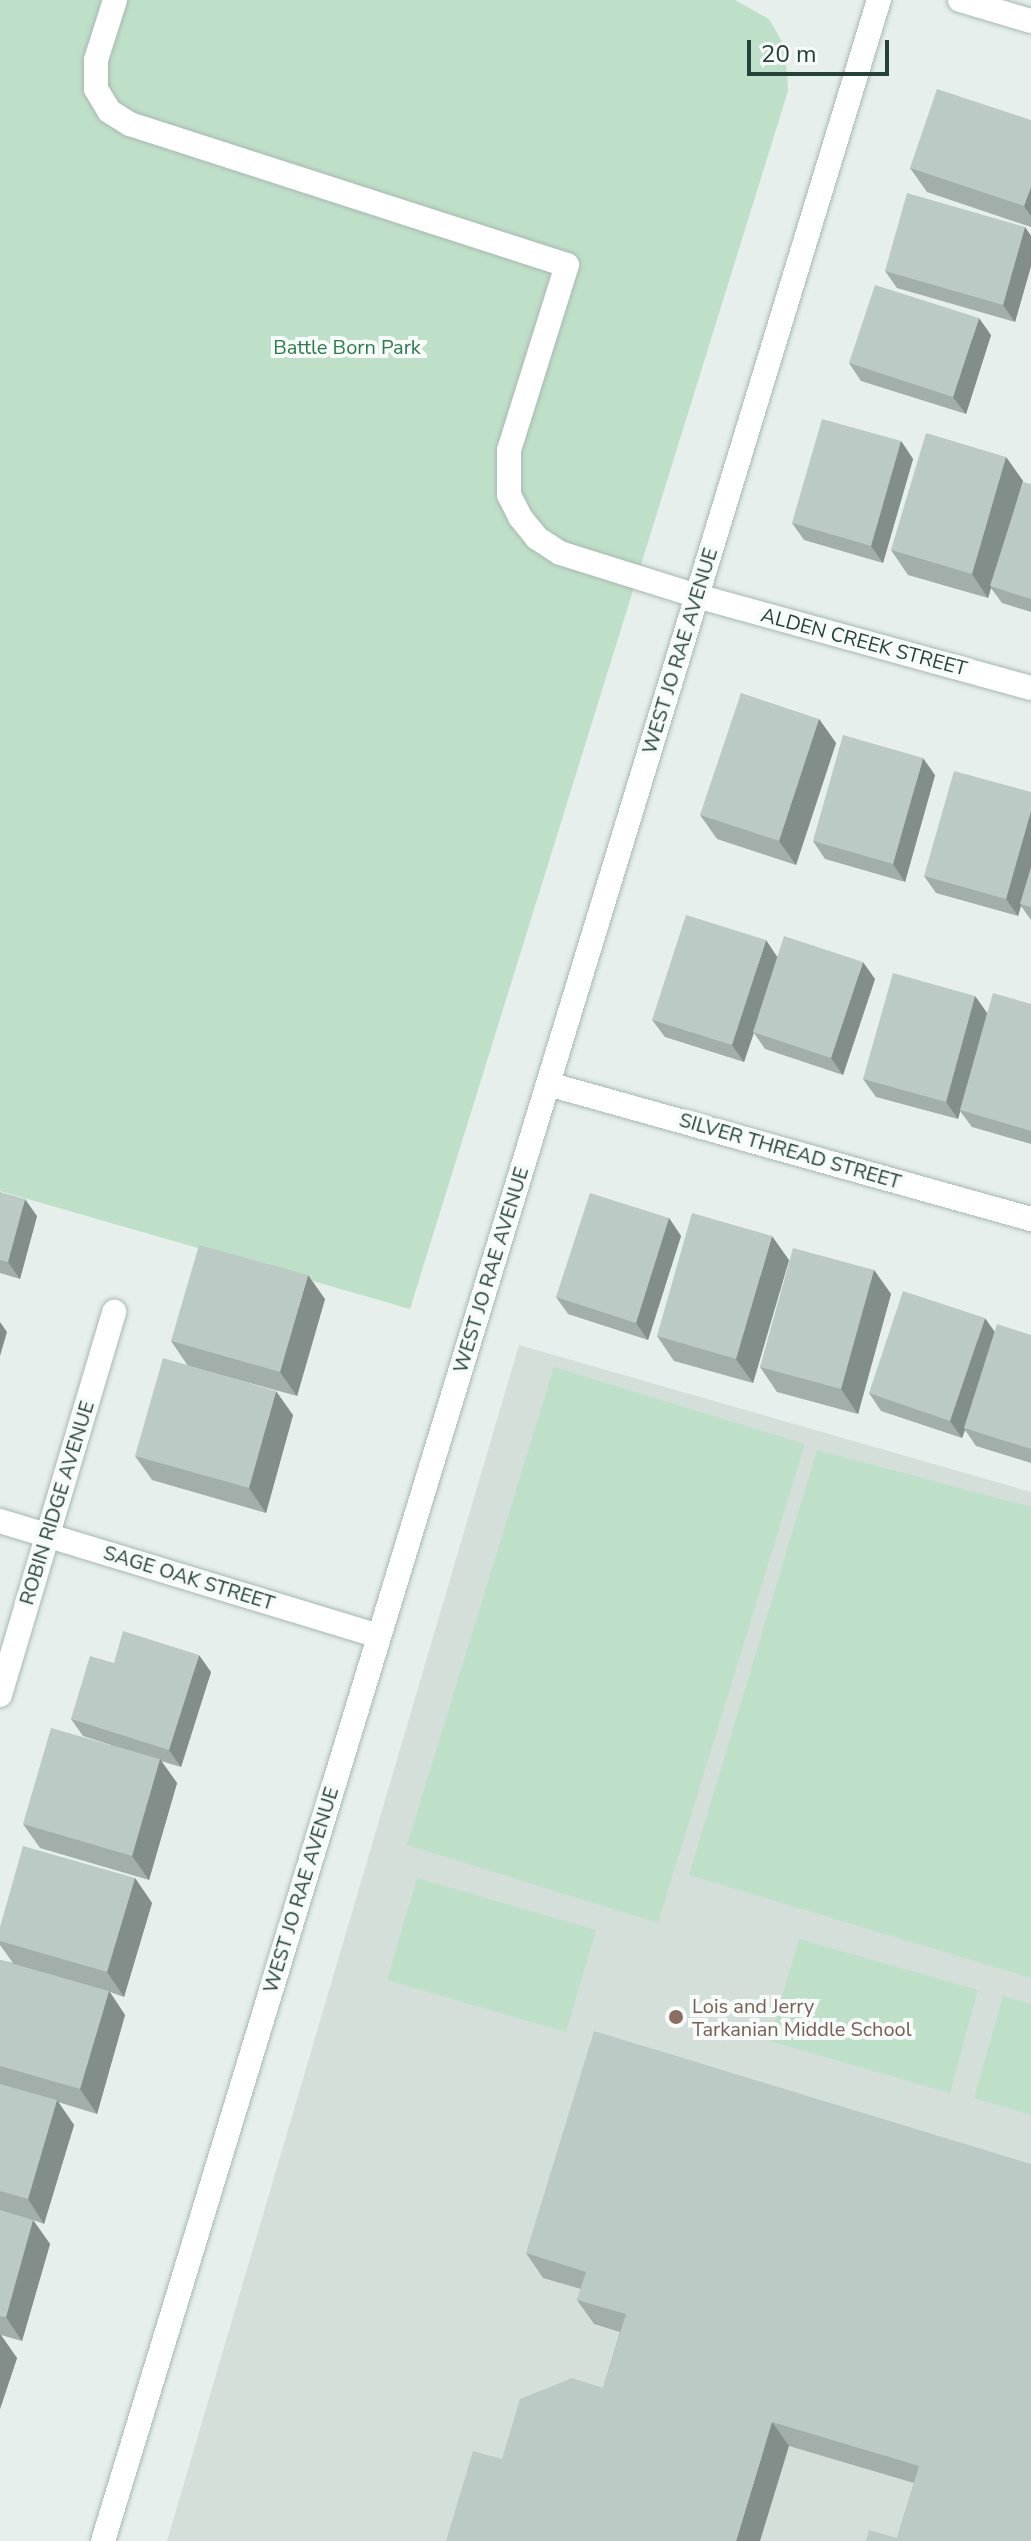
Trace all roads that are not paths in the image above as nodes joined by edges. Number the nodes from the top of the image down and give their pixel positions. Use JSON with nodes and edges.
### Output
{"nodes":[{"id":1,"x":115,"y":0,"type":"edge"},
{"id":2,"x":879,"y":0,"type":"edge"},
{"id":3,"x":960,"y":0,"type":"edge"},
{"id":4,"x":1031,"y":21,"type":"edge"},
{"id":5,"x":697,"y":596,"type":"junction"},
{"id":6,"x":1031,"y":688,"type":"edge"},
{"id":7,"x":548,"y":1084,"type":"junction"},
{"id":8,"x":1031,"y":1219,"type":"edge"},
{"id":9,"x":114,"y":1312,"type":"dead end"},
{"id":10,"x":0,"y":1521,"type":"edge"},
{"id":11,"x":48,"y":1535,"type":"junction"},
{"id":12,"x":378,"y":1636,"type":"junction"},
{"id":13,"x":0,"y":1695,"type":"edge"},
{"id":14,"x":103,"y":2541,"type":"edge"}],
"edges":[{"from":1,"to":5,"type":"street","name":"ALDEN CREEK STREET"},
{"from":2,"to":5,"type":"street","name":"WEST JO RAE AVENUE"},
{"from":3,"to":4,"type":"street"},
{"from":5,"to":6,"type":"street","name":"ALDEN CREEK STREET"},
{"from":5,"to":7,"type":"street","name":"WEST JO RAE AVENUE"},
{"from":7,"to":8,"type":"street","name":"SILVER THREAD STREET"},
{"from":7,"to":12,"type":"street","name":"WEST JO RAE AVENUE"},
{"from":9,"to":11,"type":"street","name":"ROBIN RIDGE AVENUE"},
{"from":10,"to":11,"type":"street","name":"SAGE OAK STREET"},
{"from":11,"to":12,"type":"street","name":"SAGE OAK STREET"},
{"from":11,"to":13,"type":"street","name":"ROBIN RIDGE AVENUE"},
{"from":12,"to":14,"type":"street","name":"WEST JO RAE AVENUE"}]}
